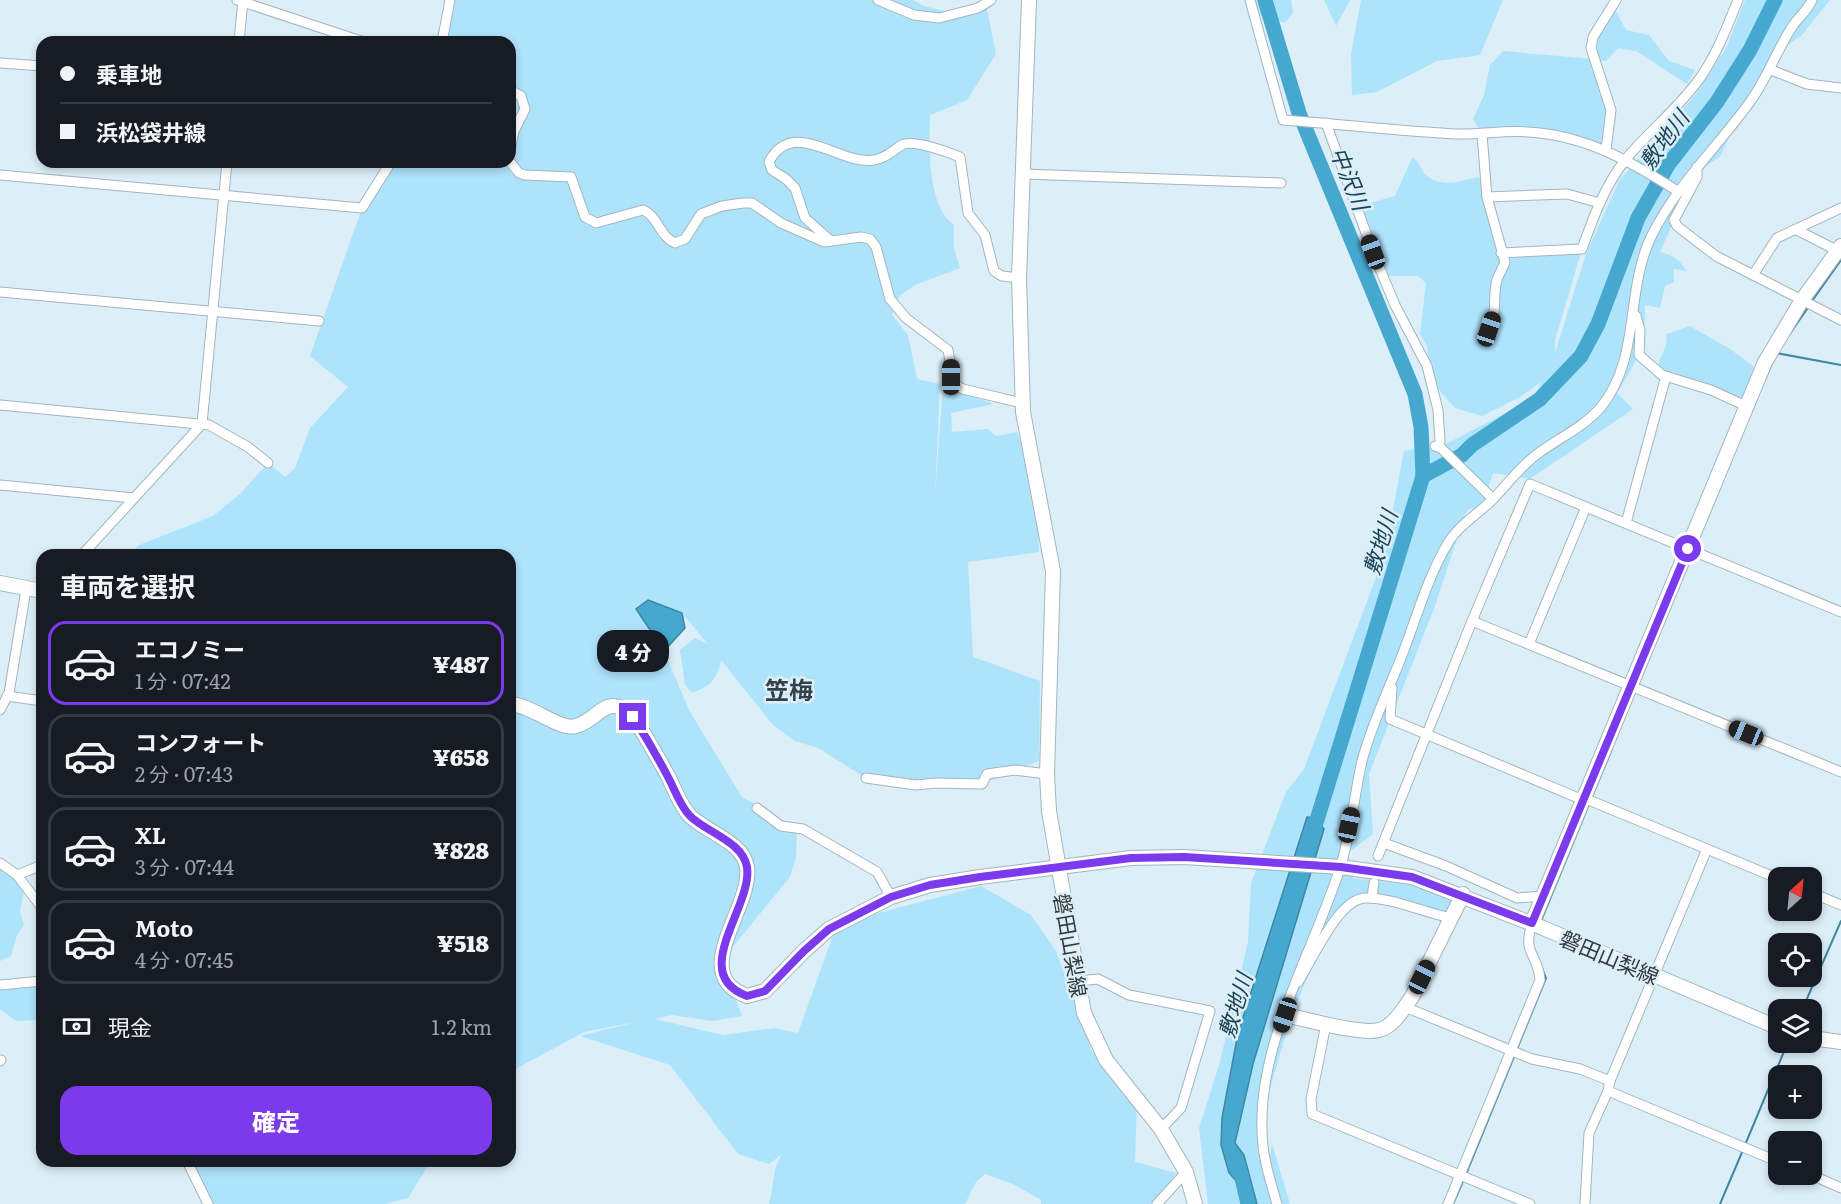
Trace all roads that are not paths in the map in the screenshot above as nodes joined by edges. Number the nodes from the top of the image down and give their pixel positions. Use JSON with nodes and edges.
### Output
{"nodes":[{"id":1,"x":450,"y":0,"type":"edge"},
{"id":2,"x":878,"y":0,"type":"edge"},
{"id":3,"x":991,"y":0,"type":"edge"},
{"id":4,"x":1029,"y":0,"type":"edge"},
{"id":5,"x":1250,"y":0,"type":"edge"},
{"id":6,"x":1616,"y":0,"type":"edge"},
{"id":7,"x":1737,"y":0,"type":"edge"},
{"id":8,"x":1812,"y":0,"type":"edge"},
{"id":9,"x":241,"y":1,"type":"edge"},
{"id":10,"x":238,"y":36,"type":"edge"},
{"id":11,"x":346,"y":36,"type":"edge"},
{"id":12,"x":443,"y":36,"type":"edge"},
{"id":13,"x":0,"y":63,"type":"edge"},
{"id":14,"x":36,"y":66,"type":"edge"},
{"id":15,"x":1771,"y":70,"type":"junction"},
{"id":16,"x":1841,"y":88,"type":"edge"},
{"id":17,"x":516,"y":93,"type":"edge"},
{"id":18,"x":1324,"y":123,"type":"junction"},
{"id":19,"x":516,"y":127,"type":"edge"},
{"id":20,"x":1482,"y":134,"type":"junction"},
{"id":21,"x":1606,"y":150,"type":"junction"},
{"id":22,"x":1630,"y":160,"type":"junction"},
{"id":23,"x":1697,"y":167,"type":"junction"},
{"id":24,"x":226,"y":168,"type":"edge"},
{"id":25,"x":387,"y":168,"type":"edge"},
{"id":26,"x":515,"y":168,"type":"edge"},
{"id":27,"x":1023,"y":174,"type":"junction"},
{"id":28,"x":0,"y":176,"type":"edge"},
{"id":29,"x":1281,"y":183,"type":"dead end"},
{"id":30,"x":1676,"y":190,"type":"junction"},
{"id":31,"x":224,"y":196,"type":"junction"},
{"id":32,"x":1487,"y":197,"type":"junction"},
{"id":33,"x":1600,"y":203,"type":"junction"},
{"id":34,"x":1841,"y":208,"type":"edge"},
{"id":35,"x":1797,"y":230,"type":"junction"},
{"id":36,"x":833,"y":243,"type":"junction"},
{"id":37,"x":1839,"y":249,"type":"edge"},
{"id":38,"x":1501,"y":253,"type":"junction"},
{"id":39,"x":1753,"y":275,"type":"junction"},
{"id":40,"x":1019,"y":278,"type":"junction"},
{"id":41,"x":0,"y":292,"type":"edge"},
{"id":42,"x":1802,"y":300,"type":"junction"},
{"id":43,"x":1634,"y":310,"type":"junction"},
{"id":44,"x":213,"y":312,"type":"junction"},
{"id":45,"x":1841,"y":320,"type":"edge"},
{"id":46,"x":319,"y":321,"type":"dead end"},
{"id":47,"x":1482,"y":336,"type":"dead end"},
{"id":48,"x":1666,"y":376,"type":"junction"},
{"id":49,"x":1022,"y":403,"type":"junction"},
{"id":50,"x":0,"y":405,"type":"edge"},
{"id":51,"x":1746,"y":406,"type":"junction"},
{"id":52,"x":202,"y":424,"type":"junction"},
{"id":53,"x":268,"y":463,"type":"dead end"},
{"id":54,"x":0,"y":485,"type":"edge"},
{"id":55,"x":1490,"y":497,"type":"junction"},
{"id":56,"x":134,"y":498,"type":"junction"},
{"id":57,"x":1586,"y":507,"type":"junction"},
{"id":58,"x":1626,"y":523,"type":"junction"},
{"id":59,"x":87,"y":549,"type":"edge"},
{"id":60,"x":1688,"y":549,"type":"junction"},
{"id":61,"x":0,"y":583,"type":"edge"},
{"id":62,"x":26,"y":590,"type":"junction"},
{"id":63,"x":36,"y":591,"type":"edge"},
{"id":64,"x":1841,"y":612,"type":"edge"},
{"id":65,"x":1472,"y":621,"type":"junction"},
{"id":66,"x":1529,"y":644,"type":"junction"},
{"id":67,"x":1393,"y":680,"type":"junction"},
{"id":68,"x":1631,"y":685,"type":"junction"},
{"id":69,"x":7,"y":696,"type":"junction"},
{"id":70,"x":36,"y":699,"type":"edge"},
{"id":71,"x":516,"y":705,"type":"edge"},
{"id":72,"x":0,"y":710,"type":"edge"},
{"id":73,"x":1427,"y":734,"type":"junction"},
{"id":74,"x":1841,"y":772,"type":"edge"},
{"id":75,"x":1047,"y":774,"type":"junction"},
{"id":76,"x":866,"y":778,"type":"dead end"},
{"id":77,"x":1584,"y":799,"type":"junction"},
{"id":78,"x":757,"y":808,"type":"dead end"},
{"id":79,"x":1383,"y":843,"type":"junction"},
{"id":80,"x":1707,"y":849,"type":"junction"},
{"id":81,"x":1378,"y":856,"type":"dead end"},
{"id":82,"x":0,"y":863,"type":"edge"},
{"id":83,"x":1338,"y":866,"type":"junction"},
{"id":84,"x":36,"y":867,"type":"edge"},
{"id":85,"x":1058,"y":868,"type":"junction"},
{"id":86,"x":1768,"y":874,"type":"edge"},
{"id":87,"x":17,"y":875,"type":"junction"},
{"id":88,"x":1374,"y":883,"type":"dead end"},
{"id":89,"x":1463,"y":894,"type":"junction"},
{"id":90,"x":1543,"y":896,"type":"junction"},
{"id":91,"x":891,"y":897,"type":"junction"},
{"id":92,"x":1822,"y":897,"type":"edge"},
{"id":93,"x":1372,"y":898,"type":"junction"},
{"id":94,"x":36,"y":900,"type":"edge"},
{"id":95,"x":1841,"y":905,"type":"edge"},
{"id":96,"x":1451,"y":918,"type":"junction"},
{"id":97,"x":1532,"y":923,"type":"junction"},
{"id":98,"x":1653,"y":974,"type":"junction"},
{"id":99,"x":1078,"y":981,"type":"junction"},
{"id":100,"x":36,"y":982,"type":"edge"},
{"id":101,"x":0,"y":985,"type":"edge"},
{"id":102,"x":1291,"y":992,"type":"junction"},
{"id":103,"x":1405,"y":1007,"type":"junction"},
{"id":104,"x":1285,"y":1015,"type":"junction"},
{"id":105,"x":1768,"y":1023,"type":"edge"},
{"id":106,"x":1326,"y":1024,"type":"junction"},
{"id":107,"x":1822,"y":1039,"type":"edge"},
{"id":108,"x":1841,"y":1042,"type":"edge"},
{"id":109,"x":1511,"y":1050,"type":"junction"},
{"id":110,"x":1610,"y":1081,"type":"junction"},
{"id":111,"x":1608,"y":1091,"type":"junction"},
{"id":112,"x":1161,"y":1129,"type":"junction"},
{"id":113,"x":1768,"y":1157,"type":"edge"},
{"id":114,"x":190,"y":1167,"type":"edge"},
{"id":115,"x":1186,"y":1172,"type":"junction"},
{"id":116,"x":1460,"y":1175,"type":"junction"},
{"id":117,"x":1822,"y":1180,"type":"edge"},
{"id":118,"x":1841,"y":1188,"type":"edge"},
{"id":119,"x":208,"y":1204,"type":"edge"},
{"id":120,"x":1157,"y":1204,"type":"edge"},
{"id":121,"x":1195,"y":1204,"type":"edge"},
{"id":122,"x":1277,"y":1204,"type":"edge"},
{"id":123,"x":1448,"y":1204,"type":"edge"},
{"id":124,"x":1530,"y":1204,"type":"edge"},
{"id":125,"x":1585,"y":1204,"type":"edge"}],
"edges":[{"from":1,"to":12,"type":"street"},
{"from":2,"to":3,"type":"street"},
{"from":4,"to":27,"type":"main road"},
{"from":5,"to":18,"type":"street"},
{"from":6,"to":21,"type":"street"},
{"from":7,"to":22,"type":"street"},
{"from":8,"to":15,"type":"street"},
{"from":9,"to":10,"type":"street"},
{"from":9,"to":11,"type":"street"},
{"from":13,"to":14,"type":"street"},
{"from":15,"to":16,"type":"street"},
{"from":15,"to":23,"type":"street"},
{"from":17,"to":19,"type":"street"},
{"from":18,"to":20,"type":"street"},
{"from":18,"to":55,"type":"street"},
{"from":20,"to":21,"type":"street"},
{"from":20,"to":32,"type":"street"},
{"from":21,"to":22,"type":"street"},
{"from":22,"to":30,"type":"street"},
{"from":22,"to":33,"type":"street"},
{"from":23,"to":30,"type":"street"},
{"from":23,"to":39,"type":"street"},
{"from":24,"to":31,"type":"street"},
{"from":25,"to":31,"type":"street"},
{"from":26,"to":36,"type":"street"},
{"from":27,"to":29,"type":"street"},
{"from":27,"to":40,"type":"main road"},
{"from":28,"to":31,"type":"street"},
{"from":30,"to":43,"type":"street"},
{"from":31,"to":44,"type":"street"},
{"from":32,"to":33,"type":"street"},
{"from":32,"to":38,"type":"street"},
{"from":33,"to":38,"type":"street"},
{"from":34,"to":35,"type":"street"},
{"from":35,"to":37,"type":"street"},
{"from":35,"to":39,"type":"street"},
{"from":36,"to":40,"type":"street"},
{"from":36,"to":49,"type":"street"},
{"from":37,"to":42,"type":"main road"},
{"from":38,"to":47,"type":"street"},
{"from":39,"to":42,"type":"street"},
{"from":40,"to":49,"type":"main road"},
{"from":41,"to":44,"type":"street"},
{"from":42,"to":45,"type":"street"},
{"from":42,"to":51,"type":"main road"},
{"from":43,"to":48,"type":"street"},
{"from":43,"to":55,"type":"street"},
{"from":44,"to":46,"type":"street"},
{"from":44,"to":52,"type":"street"},
{"from":48,"to":51,"type":"street"},
{"from":48,"to":58,"type":"street"},
{"from":49,"to":75,"type":"main road"},
{"from":50,"to":52,"type":"street"},
{"from":51,"to":60,"type":"main road"},
{"from":52,"to":53,"type":"street"},
{"from":52,"to":56,"type":"street"},
{"from":54,"to":56,"type":"street"},
{"from":55,"to":67,"type":"street"},
{"from":56,"to":59,"type":"street"},
{"from":57,"to":58,"type":"street"},
{"from":57,"to":65,"type":"street"},
{"from":57,"to":66,"type":"street"},
{"from":58,"to":60,"type":"street"},
{"from":60,"to":64,"type":"street"},
{"from":60,"to":68,"type":"main road"},
{"from":61,"to":62,"type":"main road"},
{"from":62,"to":63,"type":"main road"},
{"from":62,"to":69,"type":"street"},
{"from":65,"to":66,"type":"street"},
{"from":65,"to":73,"type":"street"},
{"from":66,"to":68,"type":"street"},
{"from":67,"to":73,"type":"street"},
{"from":67,"to":83,"type":"street"},
{"from":68,"to":74,"type":"street"},
{"from":68,"to":77,"type":"main road"},
{"from":69,"to":70,"type":"street"},
{"from":69,"to":72,"type":"street"},
{"from":71,"to":91,"type":"main road"},
{"from":73,"to":77,"type":"street"},
{"from":73,"to":79,"type":"street"},
{"from":75,"to":76,"type":"street"},
{"from":75,"to":85,"type":"main road"},
{"from":77,"to":80,"type":"street"},
{"from":77,"to":90,"type":"main road"},
{"from":78,"to":91,"type":"street"},
{"from":79,"to":81,"type":"street"},
{"from":79,"to":90,"type":"street"},
{"from":80,"to":86,"type":"street"},
{"from":80,"to":98,"type":"street"},
{"from":82,"to":87,"type":"street"},
{"from":83,"to":85,"type":"main road","name":"磐田山梨線"},
{"from":83,"to":89,"type":"main road","name":"磐田山梨線"},
{"from":83,"to":102,"type":"street"},
{"from":84,"to":87,"type":"street"},
{"from":85,"to":91,"type":"main road"},
{"from":85,"to":99,"type":"main road","name":"磐田山梨線"},
{"from":87,"to":94,"type":"street"},
{"from":88,"to":93,"type":"street"},
{"from":89,"to":96,"type":"main road"},
{"from":89,"to":97,"type":"main road","name":"磐田山梨線"},
{"from":90,"to":97,"type":"main road"},
{"from":92,"to":95,"type":"street"},
{"from":93,"to":96,"type":"street"},
{"from":93,"to":102,"type":"street"},
{"from":96,"to":103,"type":"main road"},
{"from":97,"to":98,"type":"main road","name":"磐田山梨線"},
{"from":97,"to":109,"type":"street"},
{"from":98,"to":105,"type":"main road","name":"磐田山梨線"},
{"from":98,"to":110,"type":"street"},
{"from":99,"to":112,"type":"main road","name":"磐田山梨線"},
{"from":99,"to":112,"type":"street"},
{"from":100,"to":101,"type":"street"},
{"from":102,"to":104,"type":"street"},
{"from":103,"to":106,"type":"main road"},
{"from":103,"to":109,"type":"street"},
{"from":104,"to":106,"type":"main road"},
{"from":104,"to":122,"type":"street"},
{"from":106,"to":116,"type":"street"},
{"from":107,"to":108,"type":"main road"},
{"from":109,"to":110,"type":"street"},
{"from":109,"to":116,"type":"street"},
{"from":110,"to":111,"type":"street"},
{"from":111,"to":113,"type":"street"},
{"from":111,"to":125,"type":"street"},
{"from":112,"to":115,"type":"main road","name":"磐田山梨線"},
{"from":114,"to":119,"type":"street"},
{"from":115,"to":120,"type":"street"},
{"from":115,"to":121,"type":"main road","name":"磐田山梨線"},
{"from":116,"to":123,"type":"street"},
{"from":116,"to":124,"type":"street"},
{"from":117,"to":118,"type":"street"}]}
